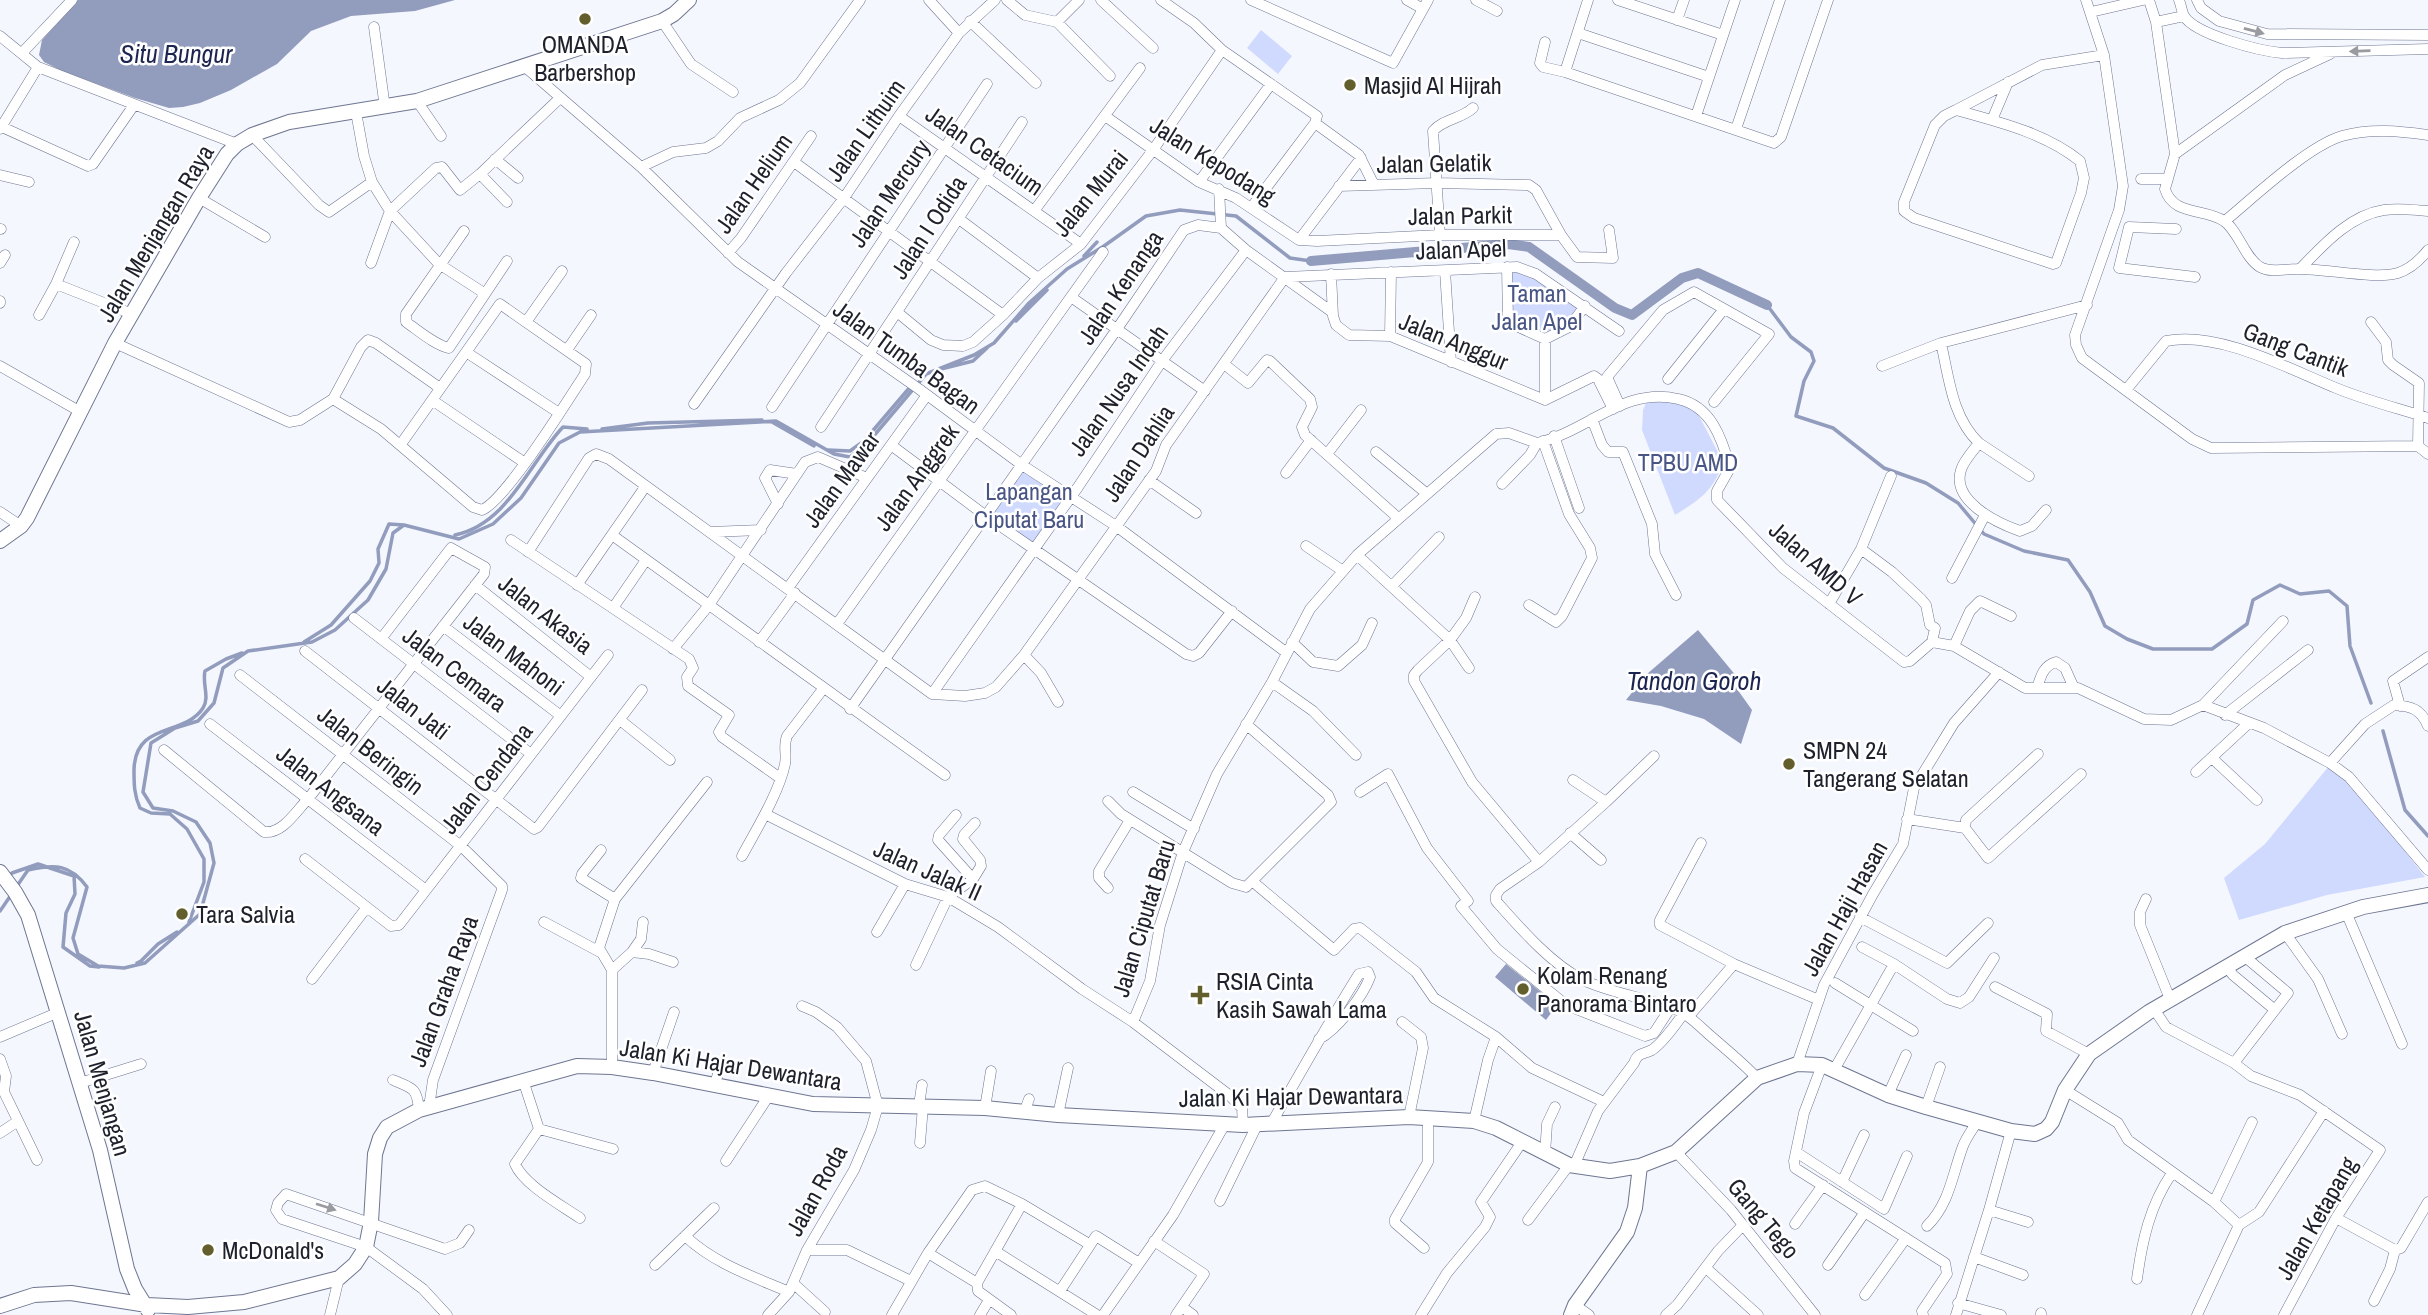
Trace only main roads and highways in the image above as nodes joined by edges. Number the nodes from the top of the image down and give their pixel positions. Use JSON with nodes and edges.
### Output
{"nodes":[{"id":1,"x":690,"y":0,"type":"edge"},
{"id":2,"x":0,"y":541,"type":"edge"},
{"id":3,"x":2,"y":875,"type":"edge"},
{"id":4,"x":2428,"y":895,"type":"edge"},
{"id":5,"x":1640,"y":1166,"type":"junction"},
{"id":6,"x":0,"y":1307,"type":"edge"},
{"id":7,"x":148,"y":1310,"type":"edge"},
{"id":8,"x":1573,"y":1310,"type":"edge"}],
"edges":[{"from":1,"to":2,"type":"main road","name":"Jalan Menjangan Raya"},
{"from":3,"to":7,"type":"main road","name":"Jalan Menjangan"},
{"from":4,"to":5,"type":"main road","name":"Jalan Ki Hajar Dewantara"},
{"from":5,"to":7,"type":"main road","name":"Jalan Ki Hajar Dewantara"},
{"from":5,"to":8,"type":"main road"},
{"from":6,"to":7,"type":"main road"}]}
